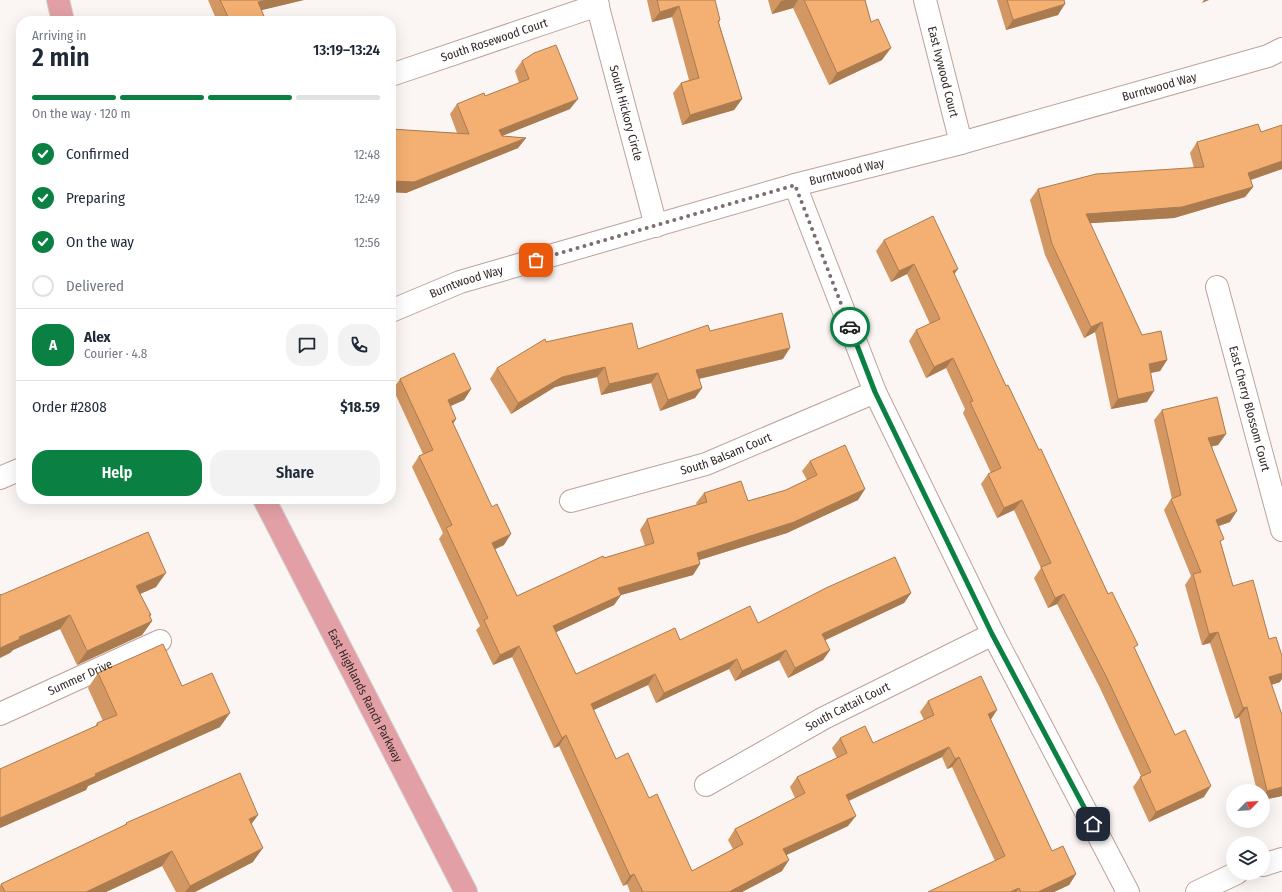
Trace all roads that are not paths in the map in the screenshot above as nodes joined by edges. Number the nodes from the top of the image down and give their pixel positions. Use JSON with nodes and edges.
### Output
{"nodes":[{"id":1,"x":58,"y":0,"type":"edge"},
{"id":2,"x":925,"y":0,"type":"edge"},
{"id":3,"x":597,"y":3,"type":"edge"},
{"id":4,"x":62,"y":16,"type":"edge"},
{"id":5,"x":1282,"y":49,"type":"edge"},
{"id":6,"x":396,"y":73,"type":"edge"},
{"id":7,"x":961,"y":143,"type":"junction"},
{"id":8,"x":795,"y":185,"type":"junction"},
{"id":9,"x":656,"y":226,"type":"junction"},
{"id":10,"x":1217,"y":287,"type":"dead end"},
{"id":11,"x":396,"y":309,"type":"edge"},
{"id":12,"x":875,"y":392,"type":"junction"},
{"id":13,"x":16,"y":471,"type":"edge"},
{"id":14,"x":0,"y":478,"type":"edge"},
{"id":15,"x":572,"y":501,"type":"dead end"},
{"id":16,"x":267,"y":504,"type":"edge"},
{"id":17,"x":1282,"y":530,"type":"edge"},
{"id":18,"x":992,"y":634,"type":"junction"},
{"id":19,"x":160,"y":642,"type":"dead end"},
{"id":20,"x":0,"y":714,"type":"edge"},
{"id":21,"x":706,"y":785,"type":"dead end"},
{"id":22,"x":1282,"y":859,"type":"edge"},
{"id":23,"x":1270,"y":863,"type":"edge"},
{"id":24,"x":1226,"y":878,"type":"edge"},
{"id":25,"x":466,"y":892,"type":"edge"},
{"id":26,"x":1128,"y":892,"type":"edge"},
{"id":27,"x":1197,"y":892,"type":"edge"}],
"edges":[{"from":1,"to":4,"type":"main road"},
{"from":2,"to":7,"type":"street","name":"East Ivywood Court"},
{"from":3,"to":6,"type":"street","name":"South Rosewood Court"},
{"from":3,"to":9,"type":"street","name":"South Hickory Circle"},
{"from":5,"to":7,"type":"street","name":"Burntwood Way"},
{"from":7,"to":8,"type":"street","name":"Burntwood Way"},
{"from":8,"to":9,"type":"street","name":"Burntwood Way"},
{"from":8,"to":12,"type":"street"},
{"from":9,"to":11,"type":"street","name":"Burntwood Way"},
{"from":10,"to":17,"type":"street","name":"East Cherry Blossom Court"},
{"from":12,"to":15,"type":"street","name":"South Balsam Court"},
{"from":12,"to":18,"type":"street"},
{"from":13,"to":14,"type":"street"},
{"from":16,"to":25,"type":"main road","name":"East Highlands Ranch Parkway"},
{"from":18,"to":21,"type":"street","name":"South Cattail Court"},
{"from":18,"to":26,"type":"street"},
{"from":19,"to":20,"type":"street","name":"Summer Drive"},
{"from":22,"to":23,"type":"street"},
{"from":24,"to":27,"type":"street"}]}
